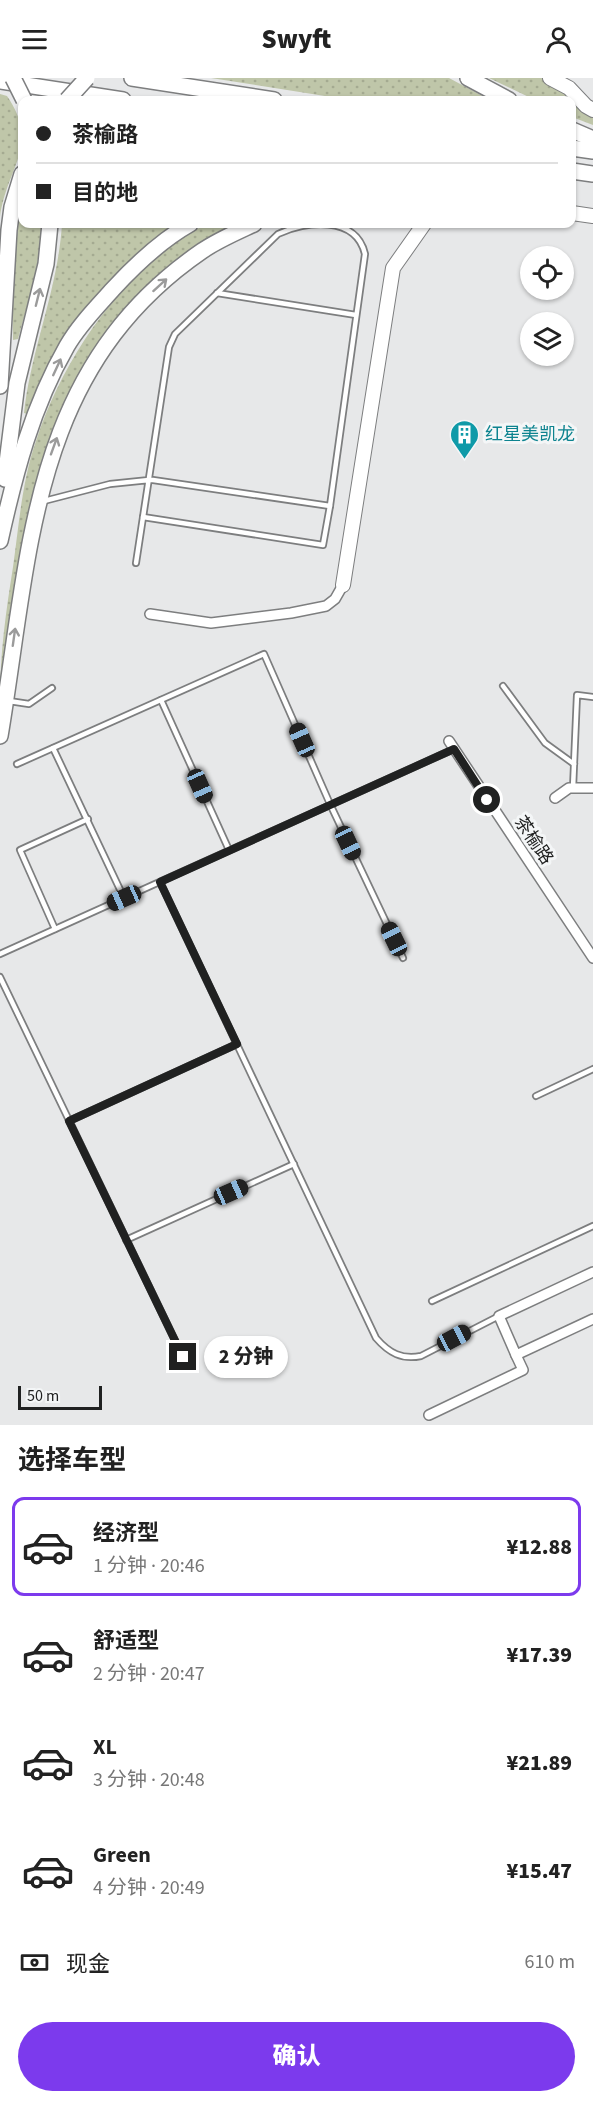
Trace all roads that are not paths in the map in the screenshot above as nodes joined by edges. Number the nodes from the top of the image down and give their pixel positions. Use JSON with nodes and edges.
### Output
{"nodes":[{"id":1,"x":13,"y":78,"type":"edge"},
{"id":2,"x":87,"y":78,"type":"edge"},
{"id":3,"x":132,"y":78,"type":"edge"},
{"id":4,"x":468,"y":78,"type":"edge"},
{"id":5,"x":550,"y":78,"type":"edge"},
{"id":6,"x":0,"y":81,"type":"edge"},
{"id":7,"x":22,"y":96,"type":"edge"},
{"id":8,"x":71,"y":96,"type":"edge"},
{"id":9,"x":97,"y":96,"type":"edge"},
{"id":10,"x":248,"y":96,"type":"edge"},
{"id":11,"x":502,"y":96,"type":"edge"},
{"id":12,"x":593,"y":110,"type":"edge"},
{"id":13,"x":576,"y":131,"type":"edge"},
{"id":14,"x":593,"y":139,"type":"edge"},
{"id":15,"x":576,"y":148,"type":"edge"},
{"id":16,"x":593,"y":151,"type":"edge"},
{"id":17,"x":576,"y":172,"type":"edge"},
{"id":18,"x":593,"y":174,"type":"edge"},
{"id":19,"x":18,"y":187,"type":"edge"},
{"id":20,"x":576,"y":214,"type":"edge"},
{"id":21,"x":593,"y":216,"type":"edge"},
{"id":22,"x":50,"y":228,"type":"edge"},
{"id":23,"x":183,"y":228,"type":"edge"},
{"id":24,"x":246,"y":228,"type":"edge"},
{"id":25,"x":296,"y":228,"type":"edge"},
{"id":26,"x":341,"y":228,"type":"edge"},
{"id":27,"x":421,"y":228,"type":"edge"},
{"id":28,"x":217,"y":293,"type":"junction"},
{"id":29,"x":356,"y":315,"type":"junction"},
{"id":30,"x":0,"y":386,"type":"edge"},
{"id":31,"x":149,"y":480,"type":"junction"},
{"id":32,"x":38,"y":503,"type":"junction"},
{"id":33,"x":330,"y":506,"type":"junction"},
{"id":34,"x":143,"y":517,"type":"junction"},
{"id":35,"x":0,"y":520,"type":"edge"},
{"id":36,"x":0,"y":541,"type":"edge"},
{"id":37,"x":136,"y":563,"type":"dead end"},
{"id":38,"x":343,"y":585,"type":"joint"},
{"id":39,"x":150,"y":614,"type":"dead end"},
{"id":40,"x":503,"y":686,"type":"dead end"},
{"id":41,"x":52,"y":688,"type":"dead end"},
{"id":42,"x":593,"y":697,"type":"edge"},
{"id":43,"x":161,"y":700,"type":"junction"},
{"id":44,"x":5,"y":701,"type":"junction"},
{"id":45,"x":0,"y":736,"type":"edge"},
{"id":46,"x":452,"y":745,"type":"joint"},
{"id":47,"x":53,"y":748,"type":"junction"},
{"id":48,"x":17,"y":764,"type":"dead end"},
{"id":49,"x":574,"y":764,"type":"junction"},
{"id":50,"x":573,"y":788,"type":"junction"},
{"id":51,"x":593,"y":788,"type":"edge"},
{"id":52,"x":555,"y":798,"type":"dead end"},
{"id":53,"x":330,"y":804,"type":"junction"},
{"id":54,"x":88,"y":819,"type":"junction"},
{"id":55,"x":229,"y":850,"type":"junction"},
{"id":56,"x":160,"y":882,"type":"junction"},
{"id":57,"x":124,"y":898,"type":"junction"},
{"id":58,"x":55,"y":929,"type":"junction"},
{"id":59,"x":0,"y":954,"type":"edge"},
{"id":60,"x":403,"y":958,"type":"dead end"},
{"id":61,"x":593,"y":958,"type":"edge"},
{"id":62,"x":0,"y":977,"type":"edge"},
{"id":63,"x":237,"y":1044,"type":"junction"},
{"id":64,"x":593,"y":1069,"type":"edge"},
{"id":65,"x":536,"y":1096,"type":"dead end"},
{"id":66,"x":69,"y":1121,"type":"junction"},
{"id":67,"x":294,"y":1164,"type":"junction"},
{"id":68,"x":593,"y":1226,"type":"edge"},
{"id":69,"x":126,"y":1239,"type":"junction"},
{"id":70,"x":593,"y":1272,"type":"edge"},
{"id":71,"x":432,"y":1301,"type":"dead end"},
{"id":72,"x":499,"y":1316,"type":"junction"},
{"id":73,"x":593,"y":1319,"type":"edge"},
{"id":74,"x":516,"y":1355,"type":"junction"},
{"id":75,"x":183,"y":1357,"type":"dead end"},
{"id":76,"x":429,"y":1415,"type":"dead end"}],
"edges":[{"from":1,"to":7,"type":"main road","bridge":true},
{"from":2,"to":8,"type":"main road","bridge":true},
{"from":3,"to":10,"type":"main road"},
{"from":4,"to":11,"type":"main road"},
{"from":5,"to":12,"type":"street"},
{"from":6,"to":9,"type":"main road"},
{"from":13,"to":14,"type":"main road"},
{"from":15,"to":16,"type":"main road"},
{"from":17,"to":18,"type":"main road"},
{"from":19,"to":30,"type":"main road"},
{"from":20,"to":21,"type":"street"},
{"from":35,"to":22,"type":"main road","one_way":true},
{"from":36,"to":23,"type":"main road","one_way":true},
{"from":32,"to":24,"type":"main road","one_way":true},
{"from":25,"to":28,"type":"lane"},
{"from":26,"to":29,"type":"lane"},
{"from":27,"to":38,"type":"street"},
{"from":28,"to":29,"type":"lane"},
{"from":28,"to":31,"type":"lane"},
{"from":29,"to":33,"type":"lane"},
{"from":31,"to":32,"type":"lane"},
{"from":31,"to":33,"type":"lane"},
{"from":31,"to":34,"type":"lane"},
{"from":44,"to":32,"type":"main road","one_way":true},
{"from":33,"to":34,"type":"lane"},
{"from":34,"to":37,"type":"lane"},
{"from":38,"to":39,"type":"street"},
{"from":40,"to":49,"type":"lane"},
{"from":41,"to":44,"type":"lane"},
{"from":42,"to":49,"type":"lane"},
{"from":43,"to":47,"type":"lane"},
{"from":43,"to":53,"type":"lane"},
{"from":43,"to":55,"type":"lane"},
{"from":44,"to":45,"type":"main road"},
{"from":46,"to":53,"type":"lane"},
{"from":46,"to":61,"type":"street","name":"茶榆路"},
{"from":47,"to":48,"type":"lane"},
{"from":47,"to":54,"type":"lane"},
{"from":49,"to":50,"type":"lane"},
{"from":50,"to":51,"type":"street"},
{"from":50,"to":52,"type":"street"},
{"from":53,"to":55,"type":"lane"},
{"from":53,"to":60,"type":"lane"},
{"from":54,"to":57,"type":"lane"},
{"from":54,"to":58,"type":"lane"},
{"from":55,"to":56,"type":"lane"},
{"from":56,"to":57,"type":"lane"},
{"from":56,"to":63,"type":"lane"},
{"from":57,"to":58,"type":"lane"},
{"from":58,"to":59,"type":"lane"},
{"from":62,"to":66,"type":"lane"},
{"from":63,"to":66,"type":"lane"},
{"from":63,"to":67,"type":"lane"},
{"from":64,"to":65,"type":"lane"},
{"from":66,"to":69,"type":"lane"},
{"from":67,"to":69,"type":"lane"},
{"from":67,"to":72,"type":"lane"},
{"from":68,"to":71,"type":"lane"},
{"from":69,"to":75,"type":"lane"},
{"from":70,"to":72,"type":"street"},
{"from":72,"to":74,"type":"street"},
{"from":73,"to":74,"type":"street"},
{"from":74,"to":76,"type":"street"}]}
